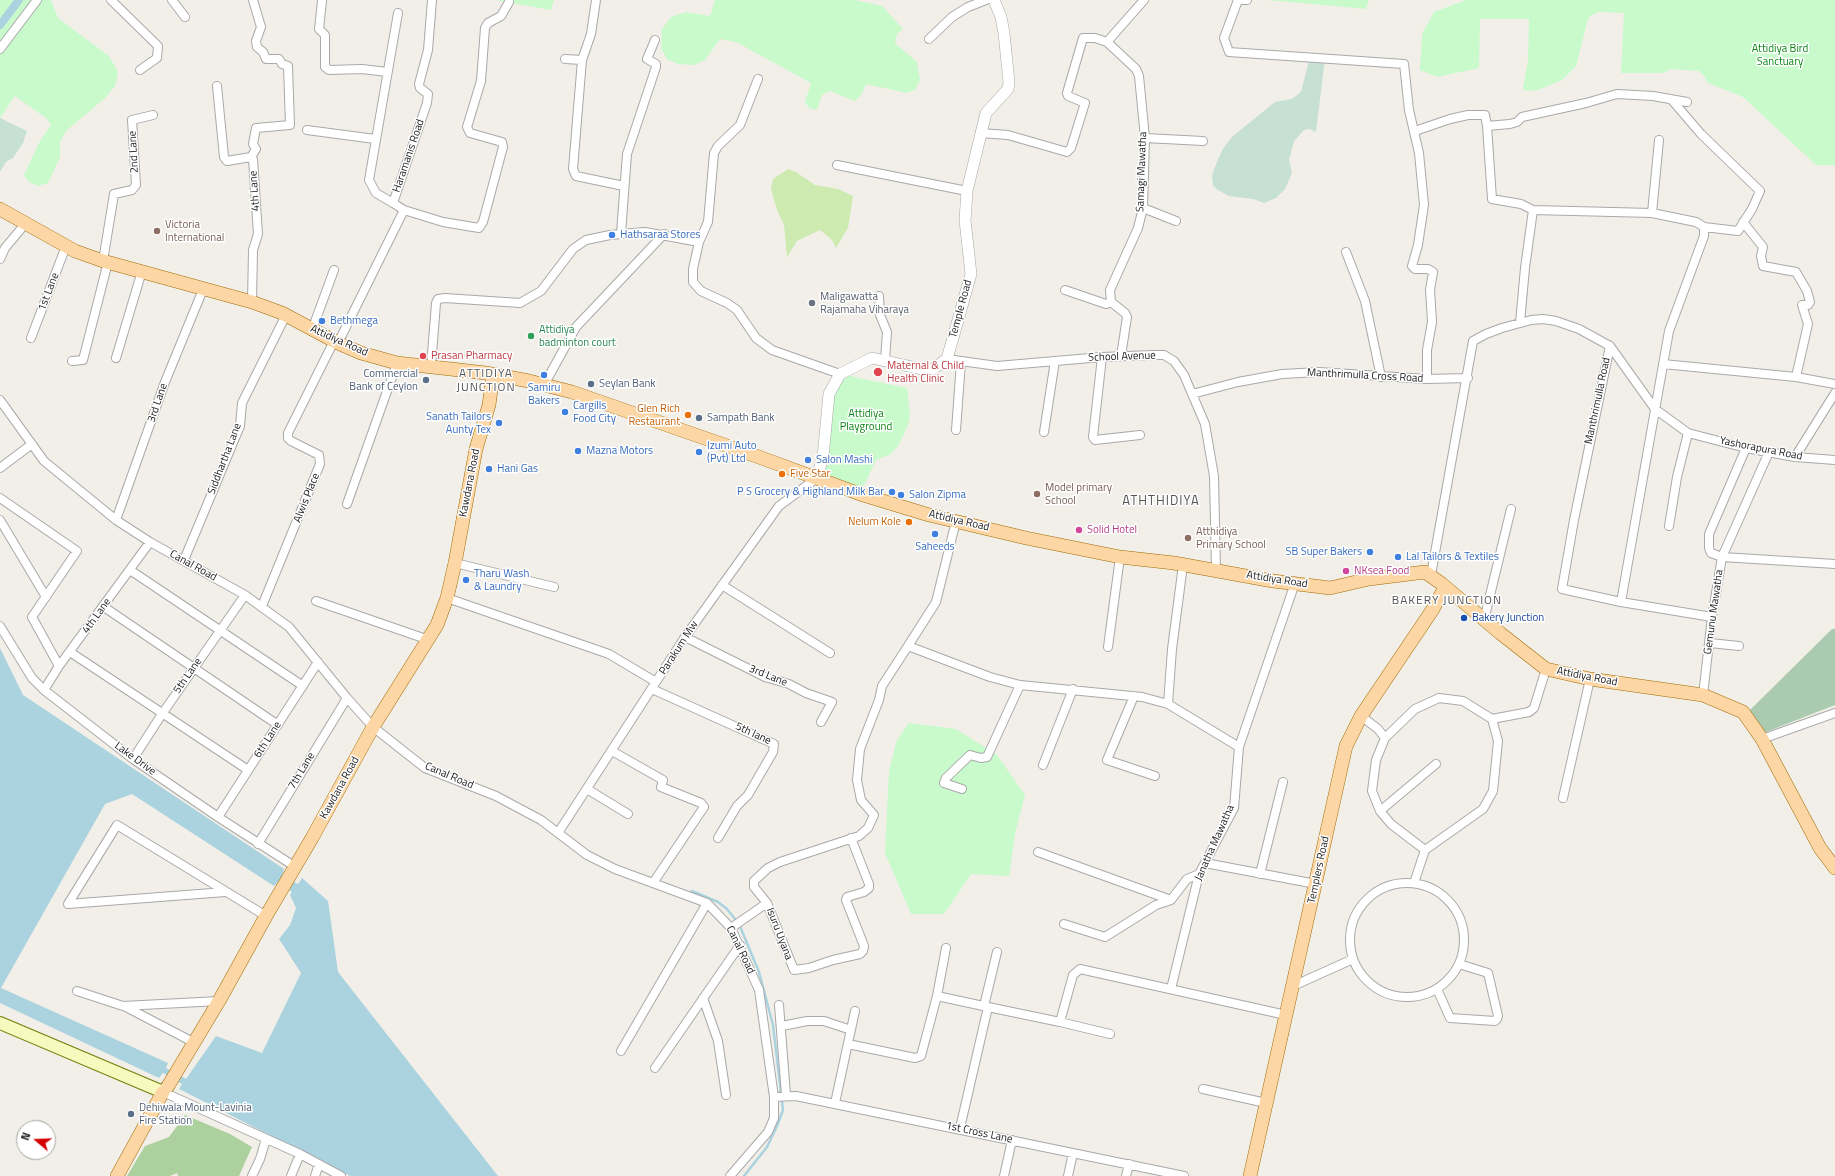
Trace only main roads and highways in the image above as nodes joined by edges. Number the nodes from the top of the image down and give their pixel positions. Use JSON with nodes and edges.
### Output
{"nodes":[{"id":1,"x":0,"y":209,"type":"edge"},
{"id":2,"x":493,"y":375,"type":"junction"},
{"id":3,"x":1445,"y":587,"type":"junction"},
{"id":4,"x":1835,"y":868,"type":"edge"},
{"id":5,"x":0,"y":1023,"type":"edge"},
{"id":6,"x":166,"y":1089,"type":"junction"},
{"id":7,"x":117,"y":1176,"type":"edge"},
{"id":8,"x":1250,"y":1176,"type":"edge"}],
"edges":[{"from":1,"to":2,"type":"main road","name":"Attidiya Road"},
{"from":2,"to":3,"type":"main road","name":"Attidiya Road"},
{"from":2,"to":6,"type":"main road","name":"Kawdana Road"},
{"from":3,"to":4,"type":"main road","name":"Attidiya Road"},
{"from":3,"to":8,"type":"main road","name":"Templers Road"},
{"from":5,"to":6,"type":"main road"},
{"from":6,"to":7,"type":"main road","name":"Kawdana Road"}]}
